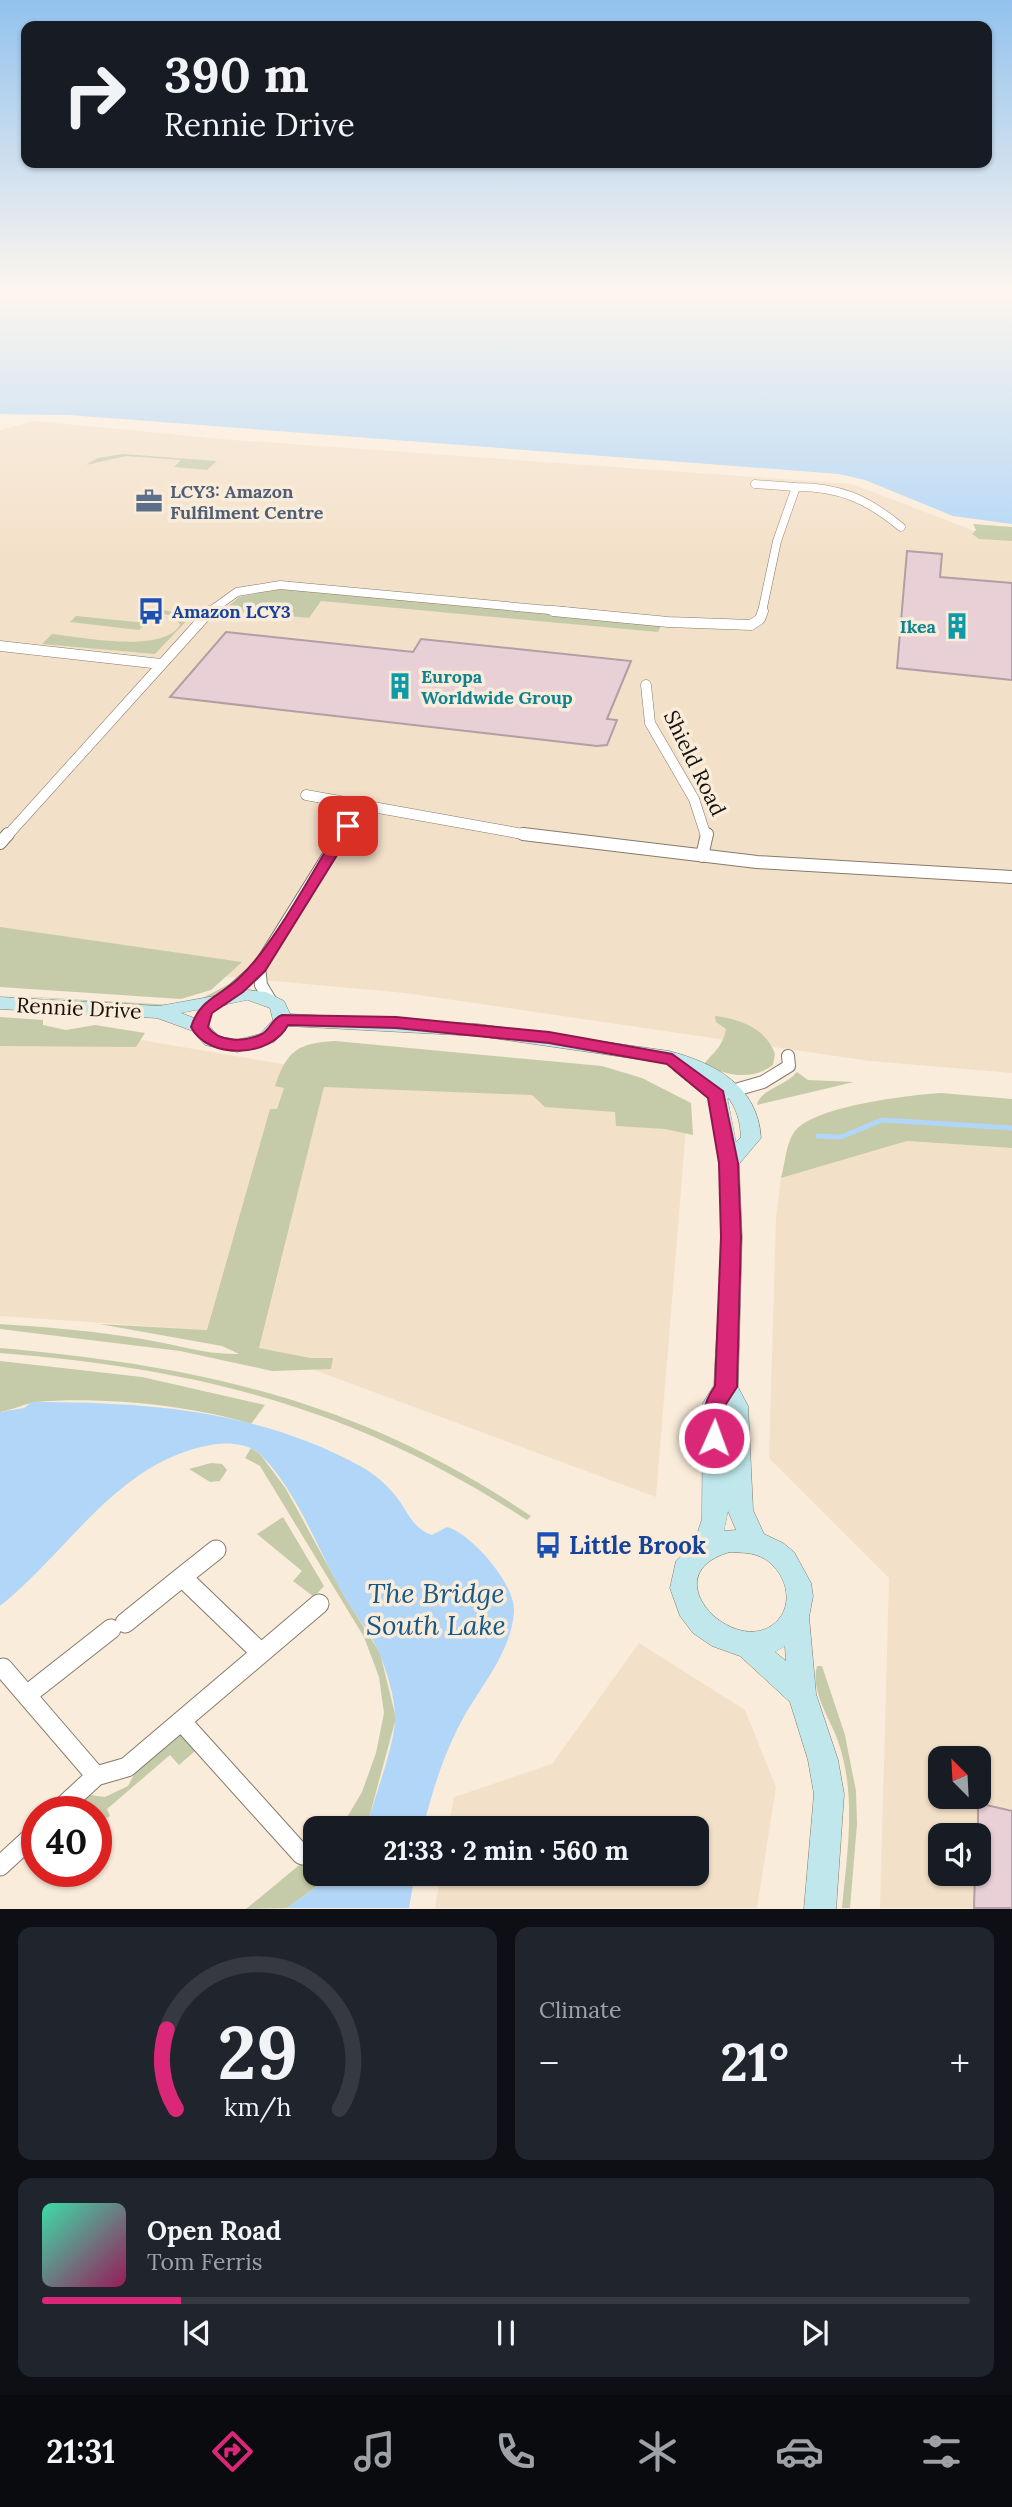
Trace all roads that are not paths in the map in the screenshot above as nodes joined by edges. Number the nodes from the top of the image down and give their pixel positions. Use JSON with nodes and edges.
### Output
{"nodes":[{"id":1,"x":755,"y":484,"type":"dead end"},
{"id":2,"x":796,"y":487,"type":"junction"},
{"id":3,"x":901,"y":527,"type":"dead end"},
{"id":4,"x":0,"y":646,"type":"edge"},
{"id":5,"x":161,"y":664,"type":"junction"},
{"id":6,"x":646,"y":685,"type":"dead end"},
{"id":7,"x":306,"y":795,"type":"dead end"},
{"id":8,"x":360,"y":806,"type":"junction"},
{"id":9,"x":0,"y":843,"type":"edge"},
{"id":10,"x":702,"y":856,"type":"junction"},
{"id":11,"x":1012,"y":877,"type":"edge"},
{"id":12,"x":259,"y":967,"type":"junction"},
{"id":13,"x":270,"y":1000,"type":"junction"},
{"id":14,"x":218,"y":1001,"type":"junction"},
{"id":15,"x":0,"y":1003,"type":"edge"},
{"id":16,"x":159,"y":1013,"type":"junction"},
{"id":17,"x":282,"y":1020,"type":"junction"},
{"id":18,"x":200,"y":1027,"type":"junction"},
{"id":19,"x":788,"y":1056,"type":"dead end"},
{"id":20,"x":726,"y":1093,"type":"junction"},
{"id":21,"x":729,"y":1163,"type":"junction"},
{"id":22,"x":726,"y":1387,"type":"junction"},
{"id":23,"x":755,"y":1544,"type":"junction"},
{"id":24,"x":706,"y":1548,"type":"junction"},
{"id":25,"x":216,"y":1550,"type":"dead end"},
{"id":26,"x":182,"y":1577,"type":"junction"},
{"id":27,"x":319,"y":1604,"type":"dead end"},
{"id":28,"x":796,"y":1618,"type":"junction"},
{"id":29,"x":746,"y":1644,"type":"junction"},
{"id":30,"x":261,"y":1653,"type":"junction"},
{"id":31,"x":3,"y":1668,"type":"dead end"},
{"id":32,"x":802,"y":1694,"type":"junction"},
{"id":33,"x":27,"y":1695,"type":"junction"},
{"id":34,"x":183,"y":1723,"type":"junction"},
{"id":35,"x":96,"y":1776,"type":"junction"},
{"id":36,"x":74,"y":1796,"type":"edge"},
{"id":37,"x":21,"y":1847,"type":"edge"},
{"id":38,"x":302,"y":1855,"type":"dead end"},
{"id":39,"x":0,"y":1866,"type":"edge"},
{"id":40,"x":820,"y":1909,"type":"edge"}],
"edges":[{"from":1,"to":2,"type":"street"},
{"from":2,"to":3,"type":"street"},
{"from":2,"to":5,"type":"street"},
{"from":4,"to":5,"type":"street"},
{"from":5,"to":9,"type":"street"},
{"from":6,"to":10,"type":"street","name":"Shield Road"},
{"from":7,"to":8,"type":"street"},
{"from":8,"to":10,"type":"street"},
{"from":8,"to":12,"type":"street"},
{"from":10,"to":11,"type":"street"},
{"from":12,"to":13,"type":"street"},
{"from":12,"to":14,"type":"street"},
{"from":13,"to":14,"type":"street","name":"Rennie Drive"},
{"from":13,"to":17,"type":"street"},
{"from":14,"to":16,"type":"street","name":"Rennie Drive"},
{"from":14,"to":18,"type":"street"},
{"from":15,"to":16,"type":"street","name":"Rennie Drive"},
{"from":16,"to":18,"type":"street","name":"Rennie Drive"},
{"from":17,"to":18,"type":"street","name":"Rennie Drive"},
{"from":17,"to":20,"type":"street"},
{"from":19,"to":20,"type":"street"},
{"from":20,"to":21,"type":"street"},
{"from":20,"to":21,"type":"street"},
{"from":21,"to":22,"type":"street"},
{"from":22,"to":23,"type":"street"},
{"from":22,"to":24,"type":"street"},
{"from":23,"to":24,"type":"street"},
{"from":23,"to":28,"type":"street"},
{"from":24,"to":29,"type":"street"},
{"from":25,"to":26,"type":"street"},
{"from":26,"to":30,"type":"street"},
{"from":26,"to":33,"type":"street"},
{"from":27,"to":30,"type":"street"},
{"from":28,"to":29,"type":"street"},
{"from":28,"to":32,"type":"street"},
{"from":29,"to":32,"type":"street"},
{"from":30,"to":34,"type":"street"},
{"from":31,"to":33,"type":"street"},
{"from":32,"to":40,"type":"street"},
{"from":33,"to":35,"type":"street"},
{"from":34,"to":35,"type":"street"},
{"from":34,"to":38,"type":"street"},
{"from":35,"to":36,"type":"street"},
{"from":37,"to":39,"type":"street"}]}
